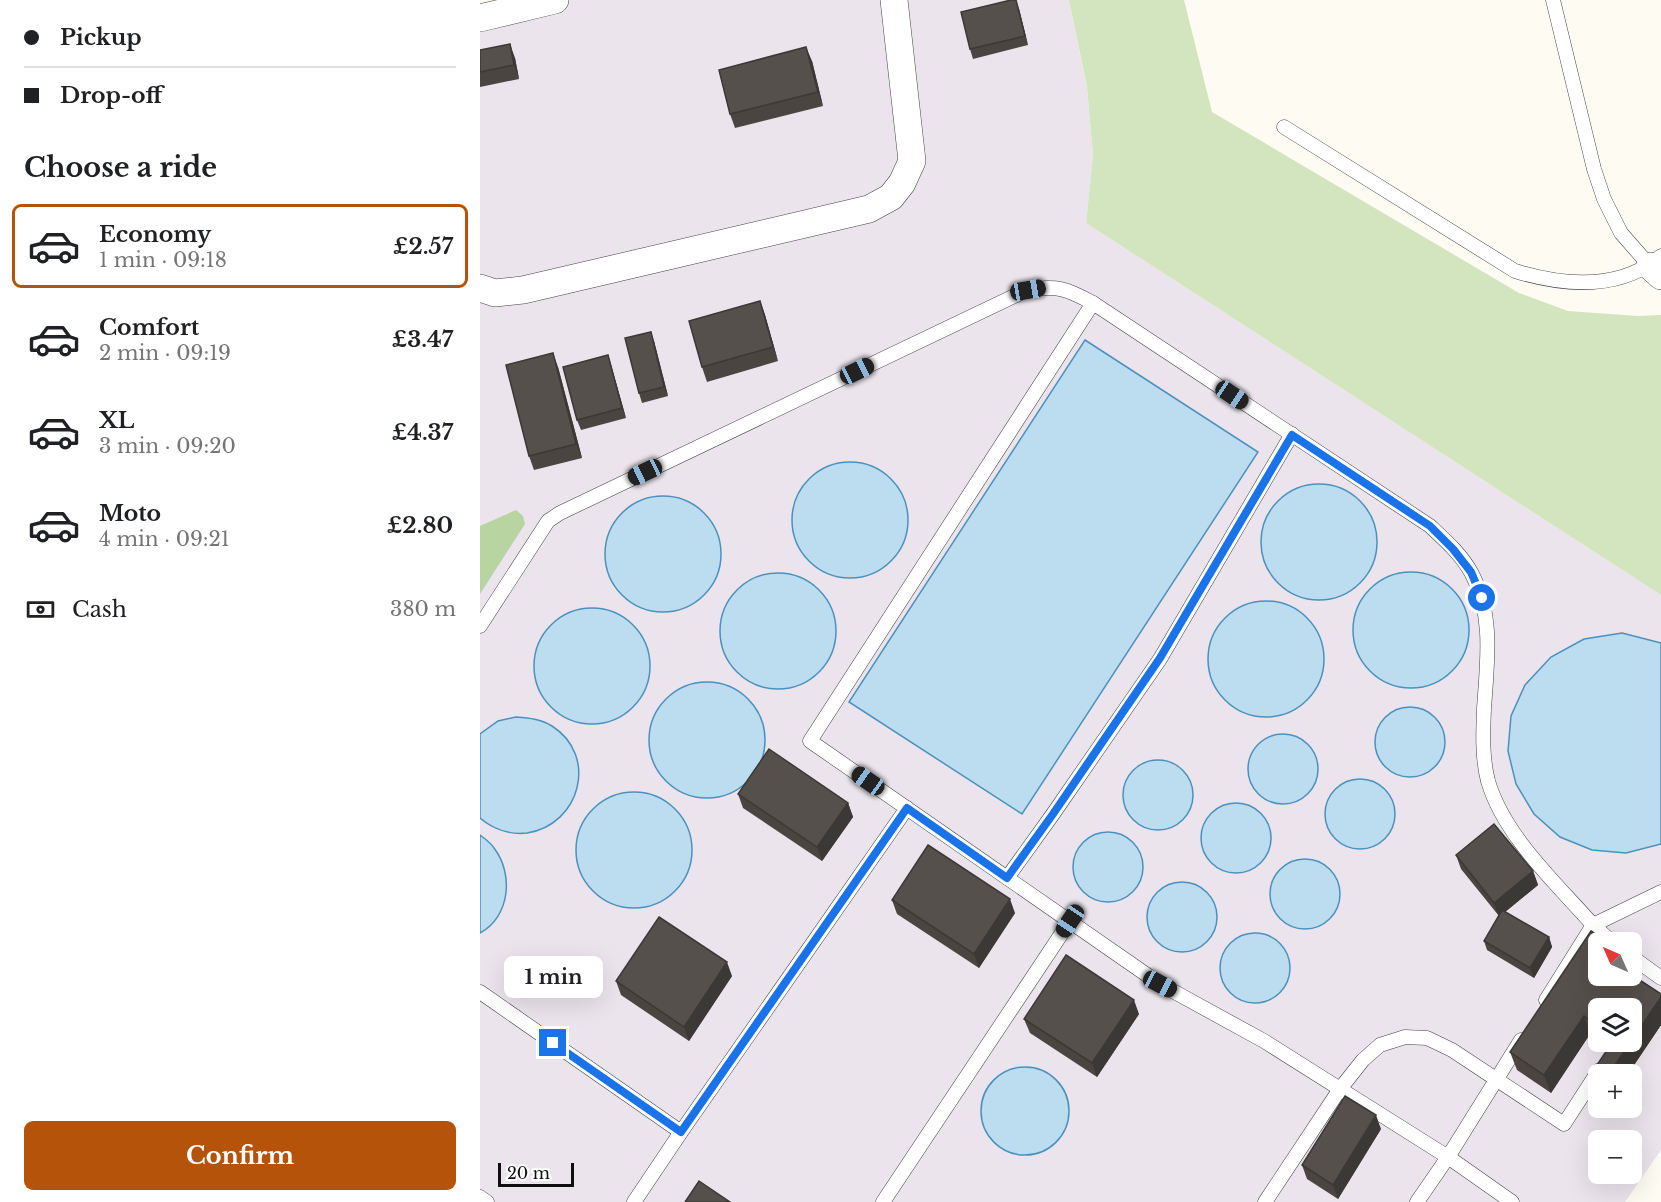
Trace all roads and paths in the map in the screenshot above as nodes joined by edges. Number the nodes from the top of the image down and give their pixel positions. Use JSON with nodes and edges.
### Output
{"nodes":[{"id":1,"x":555,"y":0,"type":"edge"},
{"id":2,"x":894,"y":0,"type":"edge"},
{"id":3,"x":1553,"y":0,"type":"edge"},
{"id":4,"x":480,"y":18,"type":"edge"},
{"id":5,"x":1284,"y":127,"type":"dead end"},
{"id":6,"x":1657,"y":266,"type":"edge"},
{"id":7,"x":480,"y":288,"type":"edge"},
{"id":8,"x":1094,"y":303,"type":"junction"},
{"id":9,"x":1292,"y":435,"type":"junction"},
{"id":10,"x":480,"y":626,"type":"edge"},
{"id":11,"x":907,"y":808,"type":"junction"},
{"id":12,"x":1007,"y":878,"type":"junction"},
{"id":13,"x":1661,"y":892,"type":"edge"},
{"id":14,"x":1070,"y":921,"type":"junction"},
{"id":15,"x":1593,"y":925,"type":"junction"},
{"id":16,"x":1601,"y":932,"type":"edge"},
{"id":17,"x":1642,"y":964,"type":"edge"},
{"id":18,"x":1661,"y":978,"type":"edge"},
{"id":19,"x":480,"y":992,"type":"edge"},
{"id":20,"x":1538,"y":1012,"type":"edge"},
{"id":21,"x":1526,"y":1032,"type":"edge"},
{"id":22,"x":1495,"y":1081,"type":"junction"},
{"id":23,"x":1588,"y":1087,"type":"edge"},
{"id":24,"x":1340,"y":1089,"type":"junction"},
{"id":25,"x":681,"y":1132,"type":"junction"},
{"id":26,"x":1448,"y":1157,"type":"junction"},
{"id":27,"x":480,"y":1197,"type":"edge"},
{"id":28,"x":487,"y":1202,"type":"edge"},
{"id":29,"x":634,"y":1202,"type":"edge"},
{"id":30,"x":883,"y":1202,"type":"edge"},
{"id":31,"x":1265,"y":1202,"type":"edge"},
{"id":32,"x":1417,"y":1202,"type":"edge"},
{"id":33,"x":1512,"y":1202,"type":"edge"}],
"edges":[{"from":1,"to":4,"type":"street"},
{"from":2,"to":7,"type":"street"},
{"from":3,"to":6,"type":"lane"},
{"from":5,"to":6,"type":"lane"},
{"from":8,"to":9,"type":"lane"},
{"from":8,"to":10,"type":"lane"},
{"from":8,"to":11,"type":"lane"},
{"from":9,"to":12,"type":"lane"},
{"from":9,"to":15,"type":"lane"},
{"from":11,"to":12,"type":"lane"},
{"from":11,"to":25,"type":"lane"},
{"from":12,"to":14,"type":"lane"},
{"from":13,"to":15,"type":"lane"},
{"from":14,"to":24,"type":"lane"},
{"from":14,"to":30,"type":"lane"},
{"from":15,"to":16,"type":"lane"},
{"from":15,"to":20,"type":"lane"},
{"from":17,"to":18,"type":"lane"},
{"from":19,"to":25,"type":"lane"},
{"from":21,"to":22,"type":"lane"},
{"from":22,"to":23,"type":"lane"},
{"from":22,"to":24,"type":"lane"},
{"from":22,"to":26,"type":"lane"},
{"from":24,"to":26,"type":"lane"},
{"from":24,"to":31,"type":"lane"},
{"from":25,"to":29,"type":"lane"},
{"from":26,"to":32,"type":"lane"},
{"from":26,"to":33,"type":"lane"},
{"from":27,"to":28,"type":"lane"}]}
